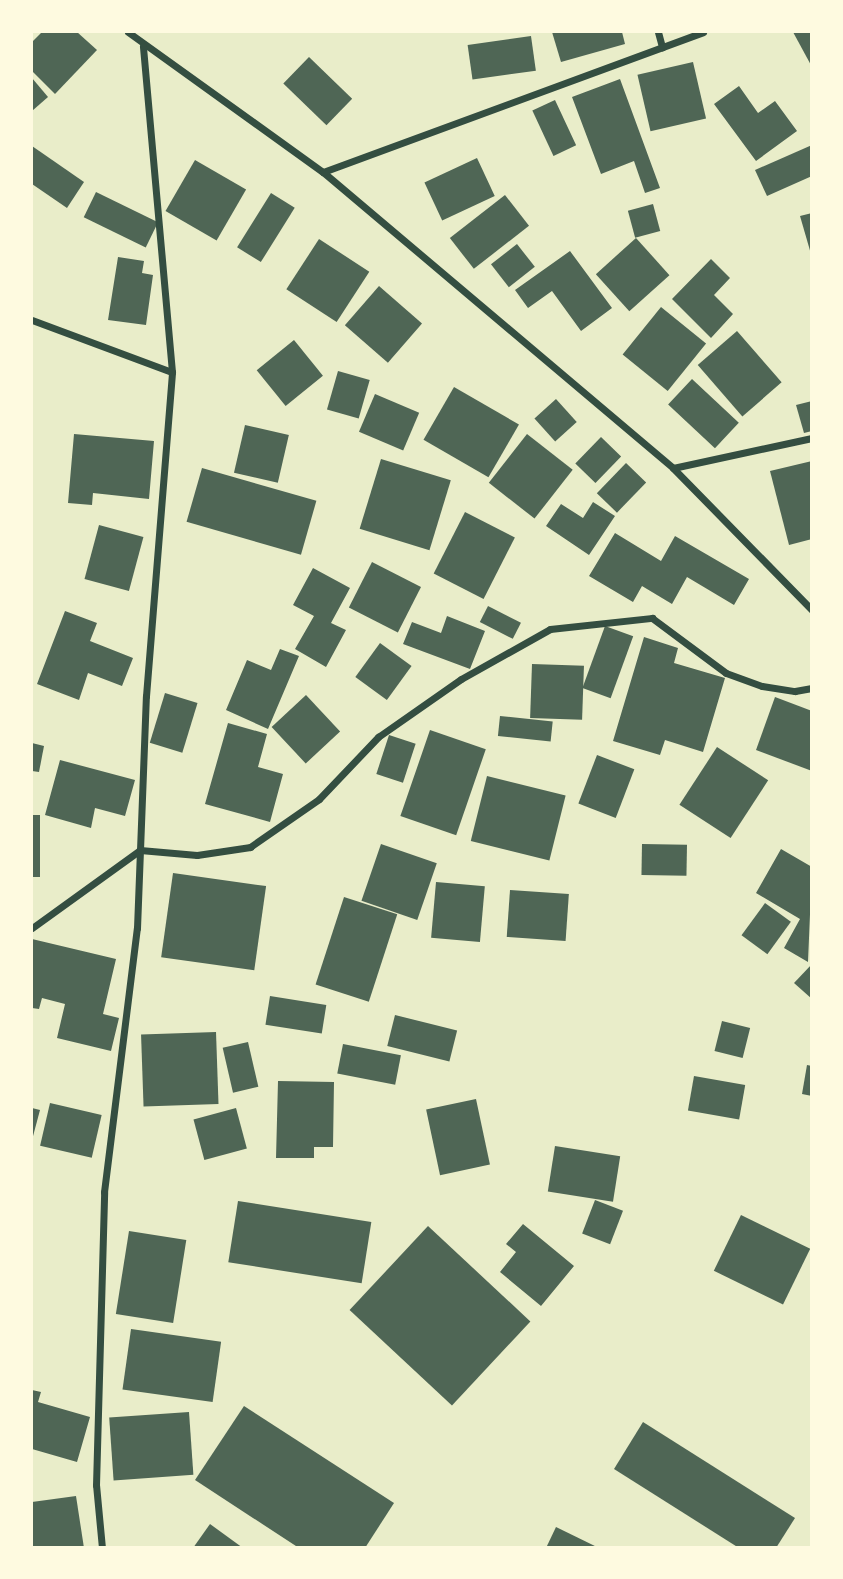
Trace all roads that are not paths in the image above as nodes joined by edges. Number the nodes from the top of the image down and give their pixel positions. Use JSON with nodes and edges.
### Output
{"nodes":[{"id":1,"x":128,"y":32,"type":"edge"},
{"id":2,"x":658,"y":32,"type":"edge"},
{"id":3,"x":703,"y":32,"type":"edge"},
{"id":4,"x":143,"y":46,"type":"junction"},
{"id":5,"x":663,"y":47,"type":"junction"},
{"id":6,"x":323,"y":172,"type":"junction"},
{"id":7,"x":32,"y":320,"type":"edge"},
{"id":8,"x":172,"y":372,"type":"junction"},
{"id":9,"x":811,"y":438,"type":"edge"},
{"id":10,"x":673,"y":468,"type":"junction"},
{"id":11,"x":811,"y":610,"type":"edge"},
{"id":12,"x":811,"y":688,"type":"edge"},
{"id":13,"x":140,"y":850,"type":"junction"},
{"id":14,"x":32,"y":928,"type":"edge"},
{"id":15,"x":102,"y":1548,"type":"edge"}],
"edges":[{"from":1,"to":4,"type":"street"},
{"from":2,"to":5,"type":"street"},
{"from":3,"to":5,"type":"street"},
{"from":4,"to":6,"type":"street"},
{"from":4,"to":8,"type":"street"},
{"from":5,"to":6,"type":"street"},
{"from":6,"to":10,"type":"street"},
{"from":7,"to":8,"type":"street"},
{"from":8,"to":13,"type":"street"},
{"from":9,"to":10,"type":"street"},
{"from":10,"to":11,"type":"street"},
{"from":12,"to":13,"type":"street"},
{"from":13,"to":14,"type":"street"},
{"from":13,"to":15,"type":"street"}]}
